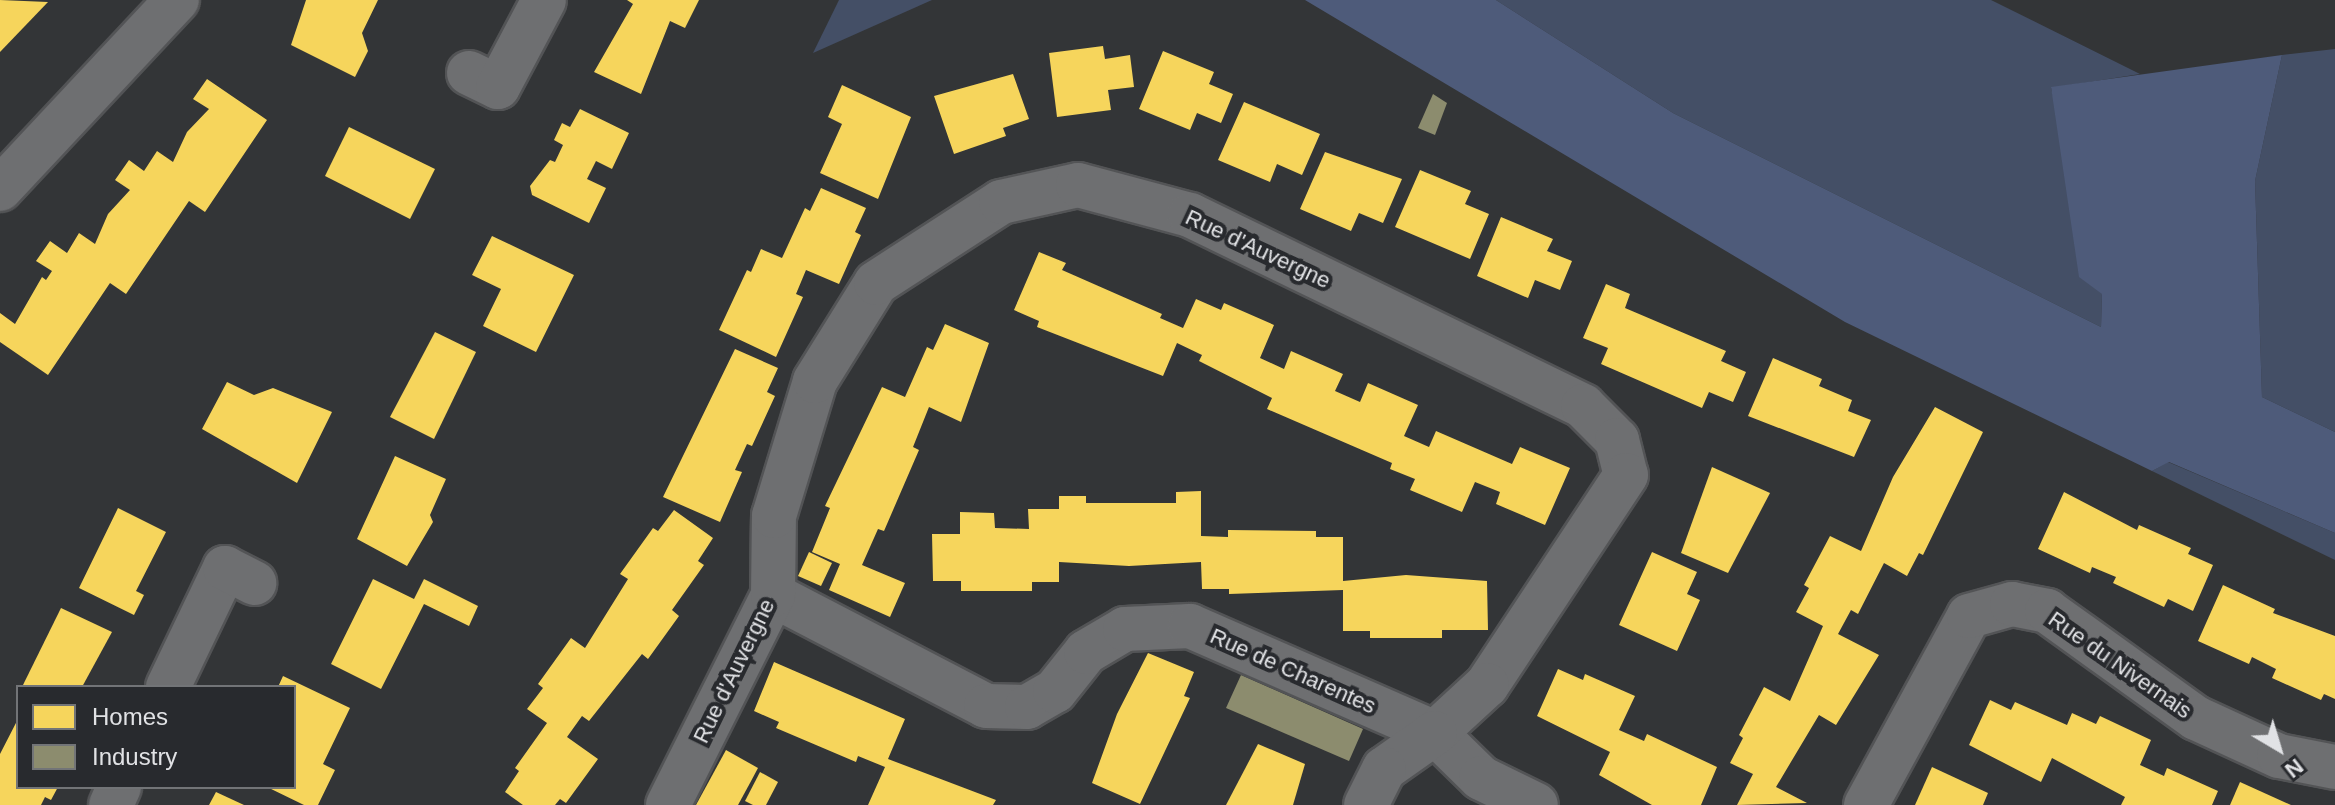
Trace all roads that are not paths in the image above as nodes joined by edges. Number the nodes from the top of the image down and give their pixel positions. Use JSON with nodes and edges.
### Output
{"nodes":[{"id":1,"x":177,"y":0,"type":"edge"},
{"id":2,"x":544,"y":0,"type":"edge"},
{"id":3,"x":469,"y":73,"type":"dead end"},
{"id":4,"x":0,"y":189,"type":"edge"},
{"id":5,"x":254,"y":583,"type":"dead end"},
{"id":6,"x":773,"y":595,"type":"junction"},
{"id":7,"x":169,"y":685,"type":"edge"},
{"id":8,"x":1435,"y":733,"type":"junction"},
{"id":9,"x":2335,"y":767,"type":"edge"},
{"id":10,"x":668,"y":805,"type":"edge"},
{"id":11,"x":1366,"y":805,"type":"edge"},
{"id":12,"x":1536,"y":805,"type":"edge"},
{"id":13,"x":1866,"y":805,"type":"edge"}],
"edges":[{"from":1,"to":4,"type":"street"},
{"from":2,"to":3,"type":"street"},
{"from":5,"to":7,"type":"street"},
{"from":6,"to":8,"type":"street","name":"Rue de Charentes"},
{"from":6,"to":8,"type":"street","name":"Rue d'Auvergne"},
{"from":6,"to":10,"type":"street","name":"Rue d'Auvergne"},
{"from":8,"to":11,"type":"street","name":"Rue d'Auvergne"},
{"from":8,"to":12,"type":"street"},
{"from":9,"to":13,"type":"street","name":"Rue du Nivernais"}]}
